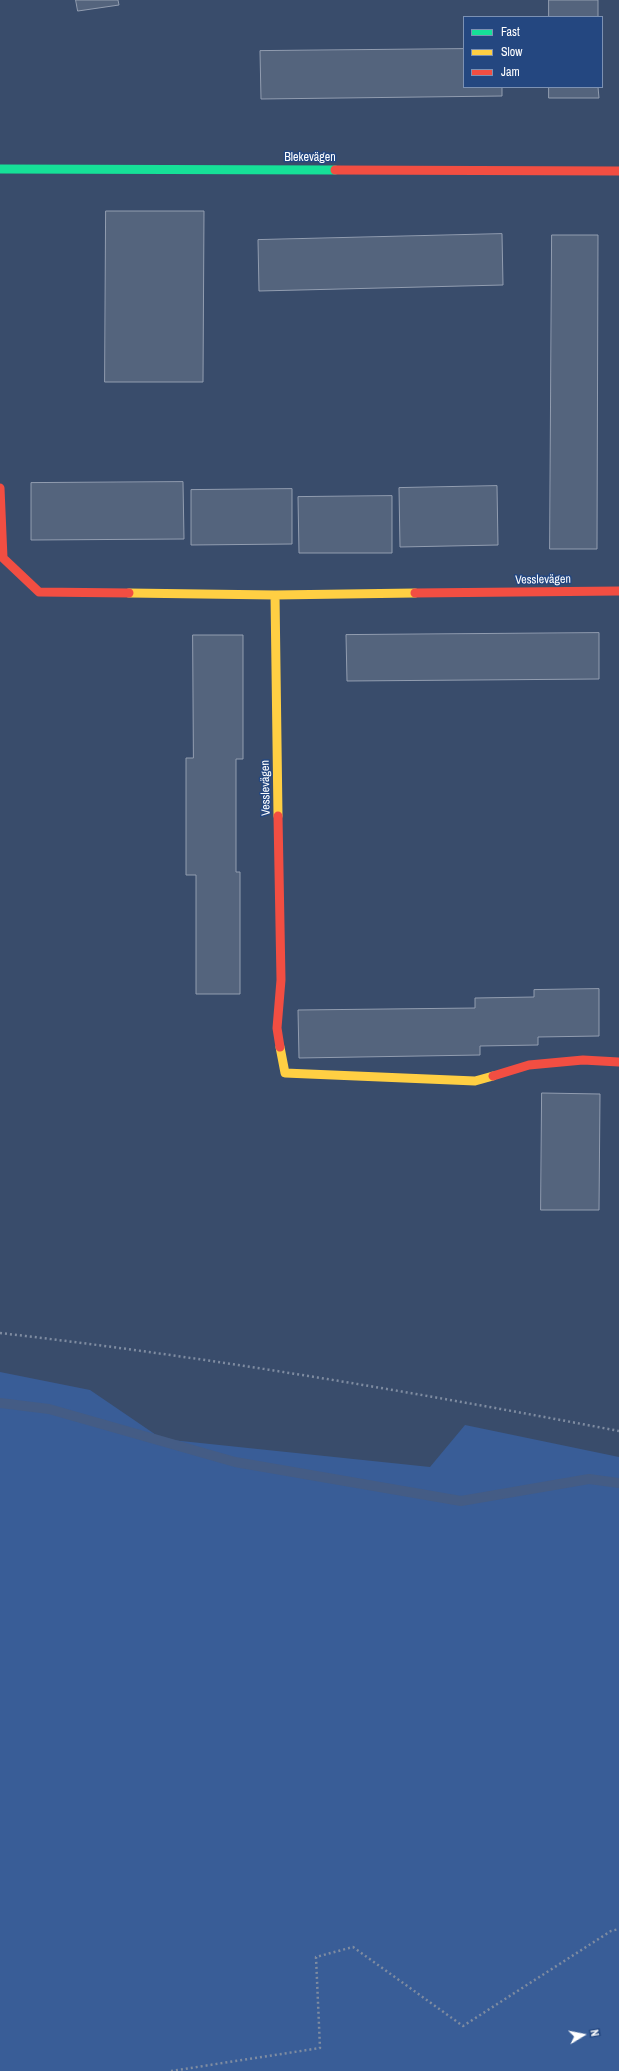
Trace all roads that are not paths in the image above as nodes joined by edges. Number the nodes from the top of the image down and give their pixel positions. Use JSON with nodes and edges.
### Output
{"nodes":[{"id":1,"x":0,"y":169,"type":"edge"},
{"id":2,"x":619,"y":171,"type":"edge"},
{"id":3,"x":0,"y":488,"type":"edge"},
{"id":4,"x":619,"y":591,"type":"edge"},
{"id":5,"x":275,"y":595,"type":"junction"},
{"id":6,"x":619,"y":1062,"type":"edge"}],
"edges":[{"from":1,"to":2,"type":"street","name":"Blekevägen"},
{"from":3,"to":5,"type":"street","name":"Vesslevägen"},
{"from":4,"to":5,"type":"street","name":"Vesslevägen"},
{"from":5,"to":6,"type":"street","name":"Vesslevägen"}]}
